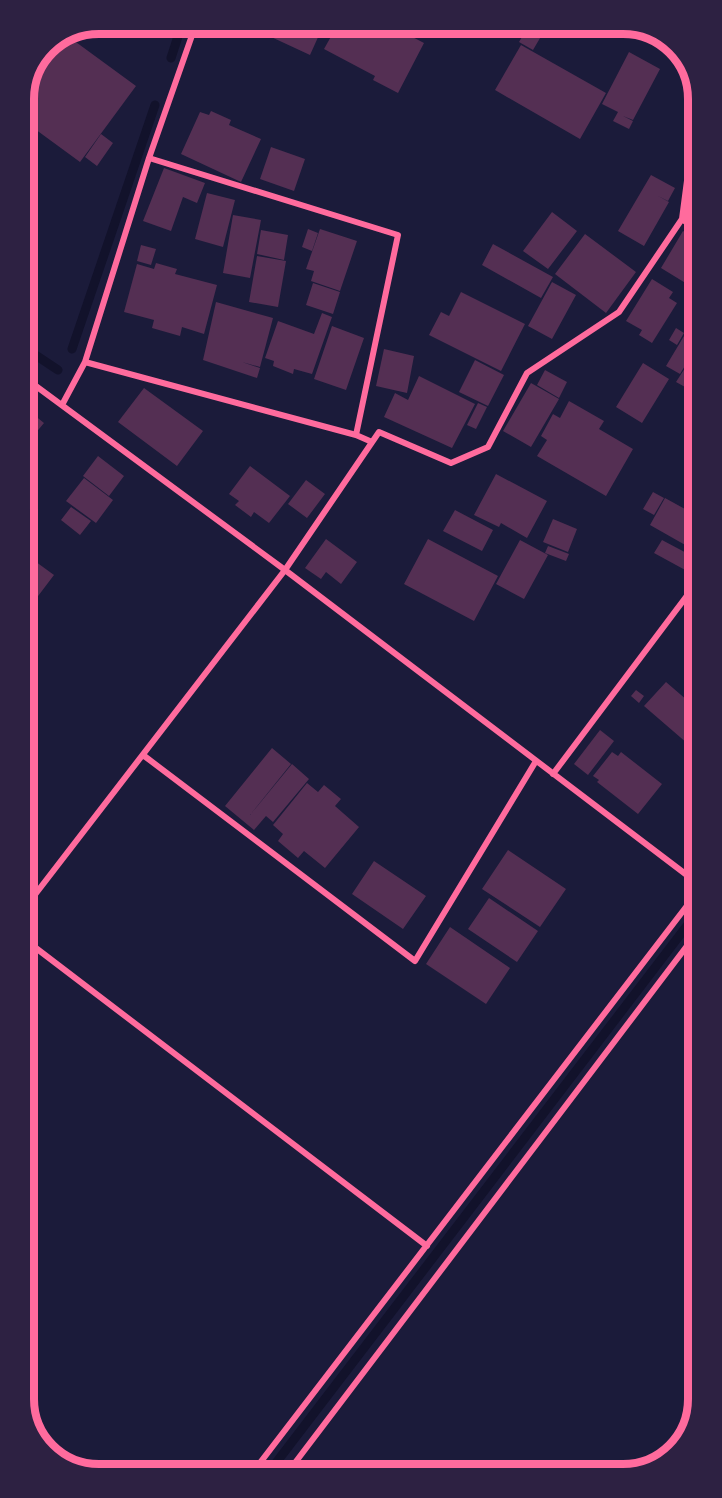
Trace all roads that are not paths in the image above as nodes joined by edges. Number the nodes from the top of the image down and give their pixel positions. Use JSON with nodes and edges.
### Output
{"nodes":[{"id":1,"x":192,"y":34,"type":"edge"},
{"id":2,"x":149,"y":158,"type":"junction"},
{"id":3,"x":687,"y":181,"type":"edge"},
{"id":4,"x":682,"y":219,"type":"junction"},
{"id":5,"x":687,"y":223,"type":"edge"},
{"id":6,"x":85,"y":362,"type":"junction"},
{"id":7,"x":35,"y":385,"type":"edge"},
{"id":8,"x":62,"y":405,"type":"junction"},
{"id":9,"x":356,"y":435,"type":"junction"},
{"id":10,"x":372,"y":442,"type":"junction"},
{"id":11,"x":285,"y":570,"type":"junction"},
{"id":12,"x":687,"y":594,"type":"edge"},
{"id":13,"x":143,"y":755,"type":"junction"},
{"id":14,"x":536,"y":761,"type":"junction"},
{"id":15,"x":553,"y":774,"type":"junction"},
{"id":16,"x":687,"y":875,"type":"edge"},
{"id":17,"x":34,"y":895,"type":"edge"},
{"id":18,"x":687,"y":906,"type":"edge"},
{"id":19,"x":687,"y":946,"type":"edge"},
{"id":20,"x":34,"y":947,"type":"edge"},
{"id":21,"x":427,"y":1246,"type":"junction"},
{"id":22,"x":260,"y":1463,"type":"edge"},
{"id":23,"x":295,"y":1463,"type":"edge"}],
"edges":[{"from":1,"to":2,"type":"street"},
{"from":2,"to":6,"type":"street"},
{"from":2,"to":9,"type":"street"},
{"from":3,"to":4,"type":"street"},
{"from":4,"to":5,"type":"street"},
{"from":4,"to":10,"type":"street"},
{"from":6,"to":8,"type":"street"},
{"from":6,"to":9,"type":"street"},
{"from":7,"to":8,"type":"street"},
{"from":8,"to":11,"type":"street"},
{"from":9,"to":10,"type":"street"},
{"from":10,"to":11,"type":"street"},
{"from":11,"to":13,"type":"street"},
{"from":11,"to":14,"type":"street"},
{"from":12,"to":15,"type":"street"},
{"from":13,"to":14,"type":"street"},
{"from":13,"to":17,"type":"street"},
{"from":14,"to":15,"type":"street"},
{"from":15,"to":16,"type":"street"},
{"from":18,"to":21,"type":"street"},
{"from":19,"to":23,"type":"street"},
{"from":20,"to":21,"type":"street"},
{"from":21,"to":22,"type":"street"}]}
